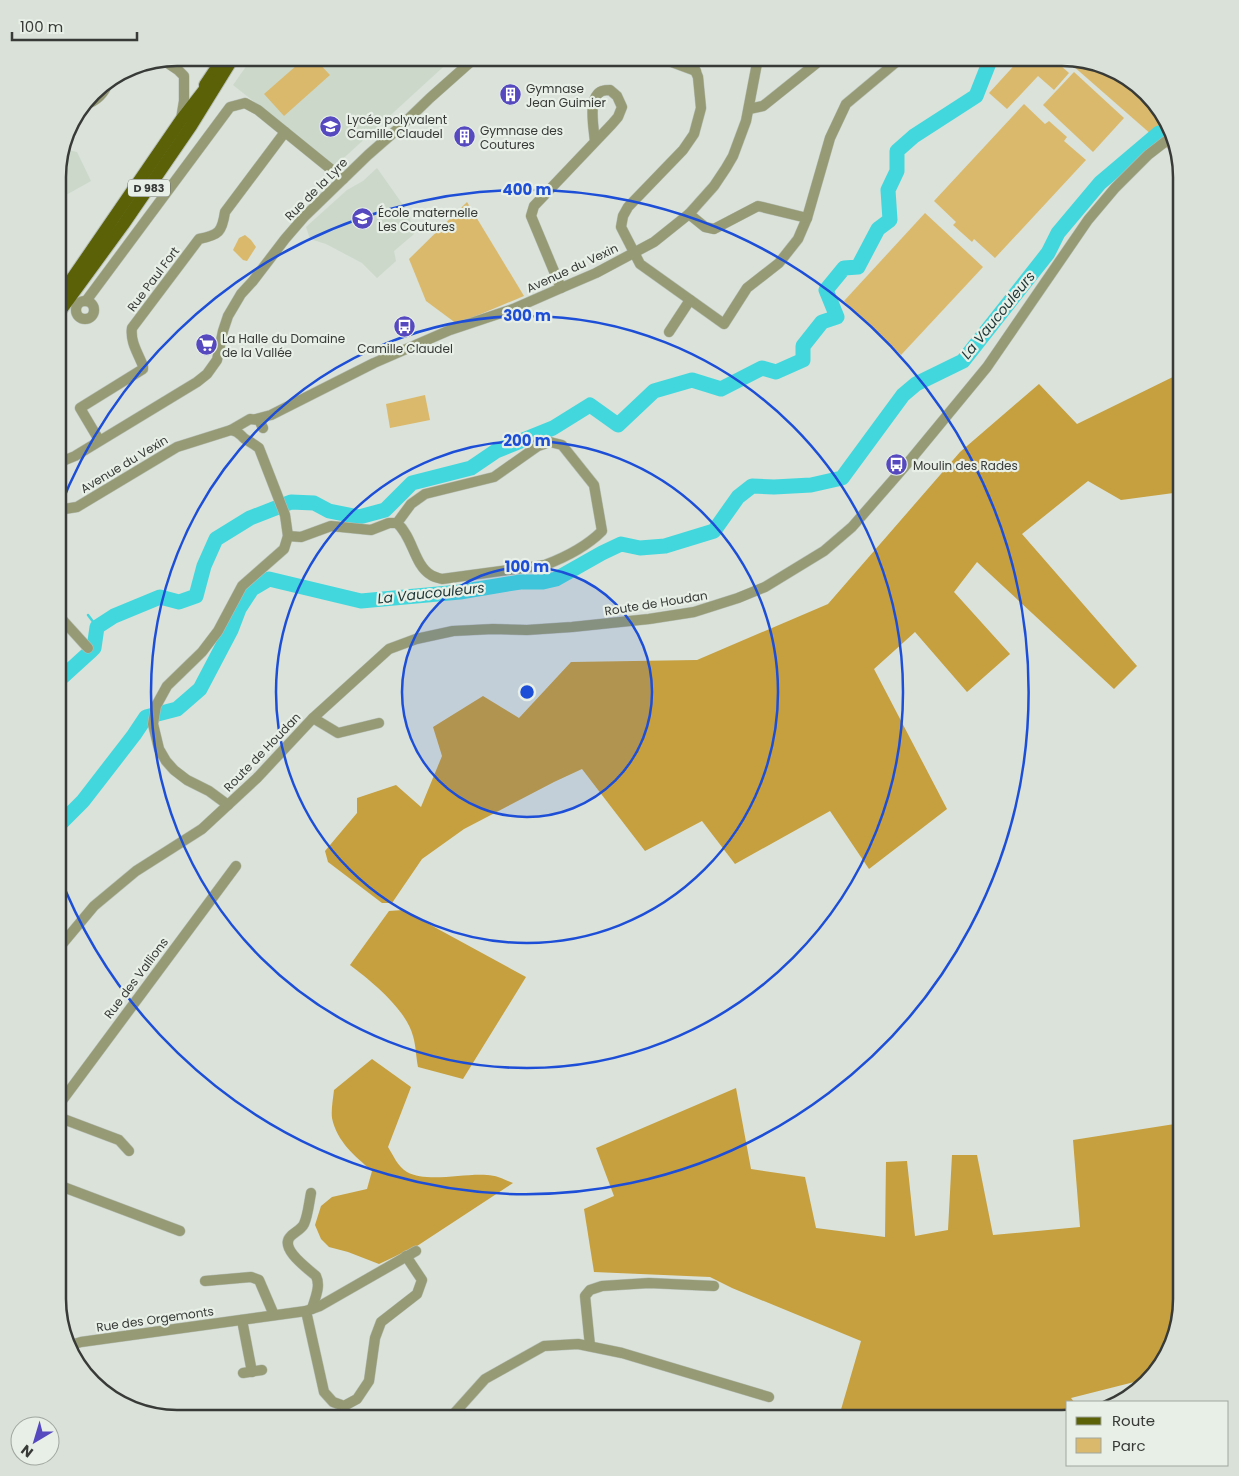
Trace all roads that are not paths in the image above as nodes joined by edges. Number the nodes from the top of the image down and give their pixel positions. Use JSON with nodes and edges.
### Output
{"nodes":[{"id":1,"x":172,"y":66,"type":"edge"},
{"id":2,"x":218,"y":66,"type":"edge"},
{"id":3,"x":225,"y":66,"type":"edge"},
{"id":4,"x":226,"y":66,"type":"edge"},
{"id":5,"x":466,"y":66,"type":"edge"},
{"id":6,"x":682,"y":66,"type":"edge"},
{"id":7,"x":694,"y":66,"type":"edge"},
{"id":8,"x":757,"y":66,"type":"edge"},
{"id":9,"x":814,"y":66,"type":"edge"},
{"id":10,"x":891,"y":66,"type":"edge"},
{"id":11,"x":696,"y":71,"type":"junction"},
{"id":12,"x":749,"y":109,"type":"junction"},
{"id":13,"x":181,"y":120,"type":"junction"},
{"id":14,"x":285,"y":132,"type":"junction"},
{"id":15,"x":1167,"y":141,"type":"edge"},
{"id":16,"x":595,"y":142,"type":"junction"},
{"id":17,"x":343,"y":179,"type":"junction"},
{"id":18,"x":689,"y":214,"type":"junction"},
{"id":19,"x":807,"y":218,"type":"junction"},
{"id":20,"x":635,"y":252,"type":"junction"},
{"id":21,"x":66,"y":287,"type":"edge"},
{"id":22,"x":562,"y":288,"type":"junction"},
{"id":23,"x":690,"y":300,"type":"junction"},
{"id":24,"x":86,"y":301,"type":"dead end"},
{"id":25,"x":66,"y":303,"type":"edge"},
{"id":26,"x":669,"y":332,"type":"dead end"},
{"id":27,"x":271,"y":415,"type":"junction"},
{"id":28,"x":256,"y":419,"type":"junction"},
{"id":29,"x":244,"y":422,"type":"junction"},
{"id":30,"x":231,"y":430,"type":"junction"},
{"id":31,"x":262,"y":433,"type":"junction"},
{"id":32,"x":246,"y":438,"type":"junction"},
{"id":33,"x":99,"y":440,"type":"junction"},
{"id":34,"x":258,"y":448,"type":"junction"},
{"id":35,"x":66,"y":460,"type":"edge"},
{"id":36,"x":66,"y":509,"type":"edge"},
{"id":37,"x":397,"y":523,"type":"junction"},
{"id":38,"x":288,"y":536,"type":"junction"},
{"id":39,"x":66,"y":624,"type":"edge"},
{"id":40,"x":88,"y":648,"type":"dead end"},
{"id":41,"x":313,"y":718,"type":"junction"},
{"id":42,"x":379,"y":723,"type":"dead end"},
{"id":43,"x":228,"y":805,"type":"junction"},
{"id":44,"x":236,"y":866,"type":"dead end"},
{"id":45,"x":66,"y":939,"type":"edge"},
{"id":46,"x":66,"y":1095,"type":"edge"},
{"id":47,"x":66,"y":1120,"type":"edge"},
{"id":48,"x":129,"y":1151,"type":"dead end"},
{"id":49,"x":66,"y":1188,"type":"edge"},
{"id":50,"x":311,"y":1194,"type":"dead end"},
{"id":51,"x":180,"y":1231,"type":"dead end"},
{"id":52,"x":416,"y":1251,"type":"dead end"},
{"id":53,"x":406,"y":1256,"type":"junction"},
{"id":54,"x":205,"y":1281,"type":"dead end"},
{"id":55,"x":714,"y":1286,"type":"dead end"},
{"id":56,"x":309,"y":1310,"type":"junction"},
{"id":57,"x":274,"y":1315,"type":"junction"},
{"id":58,"x":242,"y":1320,"type":"junction"},
{"id":59,"x":76,"y":1344,"type":"edge"},
{"id":60,"x":590,"y":1346,"type":"junction"},
{"id":61,"x":252,"y":1372,"type":"dead end"},
{"id":62,"x":769,"y":1397,"type":"dead end"},
{"id":63,"x":457,"y":1410,"type":"edge"}],
"edges":[{"from":1,"to":13,"type":"street"},
{"from":2,"to":13,"type":"main road"},
{"from":3,"to":13,"type":"main road"},
{"from":4,"to":25,"type":"main road","number":"D 983"},
{"from":5,"to":17,"type":"street","name":"Rue de la Lyre"},
{"from":6,"to":11,"type":"street"},
{"from":7,"to":11,"type":"street"},
{"from":8,"to":12,"type":"street","name":"Avenue du Vexin"},
{"from":9,"to":12,"type":"street"},
{"from":10,"to":19,"type":"street"},
{"from":11,"to":20,"type":"street"},
{"from":12,"to":18,"type":"street","name":"Avenue du Vexin"},
{"from":13,"to":21,"type":"main road"},
{"from":14,"to":17,"type":"street"},
{"from":14,"to":24,"type":"street"},
{"from":14,"to":33,"type":"street","name":"Rue Paul Fort"},
{"from":15,"to":41,"type":"street","name":"Route de Houdan"},
{"from":16,"to":16,"type":"street"},
{"from":16,"to":22,"type":"street"},
{"from":17,"to":33,"type":"street","name":"Rue de la Lyre"},
{"from":18,"to":19,"type":"street"},
{"from":18,"to":20,"type":"street","name":"Avenue du Vexin"},
{"from":19,"to":23,"type":"street"},
{"from":20,"to":22,"type":"street","name":"Avenue du Vexin"},
{"from":20,"to":23,"type":"street"},
{"from":22,"to":27,"type":"street","name":"Avenue du Vexin"},
{"from":23,"to":26,"type":"street"},
{"from":27,"to":28,"type":"street","name":"Avenue du Vexin"},
{"from":27,"to":31,"type":"street"},
{"from":28,"to":29,"type":"street"},
{"from":28,"to":31,"type":"street"},
{"from":29,"to":30,"type":"street","name":"Avenue du Vexin"},
{"from":29,"to":32,"type":"street"},
{"from":30,"to":32,"type":"street"},
{"from":30,"to":36,"type":"street","name":"Avenue du Vexin"},
{"from":31,"to":32,"type":"street"},
{"from":31,"to":34,"type":"street"},
{"from":32,"to":34,"type":"street"},
{"from":33,"to":35,"type":"street"},
{"from":34,"to":38,"type":"street"},
{"from":37,"to":37,"type":"street"},
{"from":37,"to":38,"type":"street"},
{"from":38,"to":43,"type":"street"},
{"from":39,"to":40,"type":"street"},
{"from":41,"to":42,"type":"street"},
{"from":41,"to":43,"type":"street","name":"Route de Houdan"},
{"from":43,"to":45,"type":"street","name":"Route de Houdan"},
{"from":44,"to":46,"type":"street","name":"Rue des Vallions"},
{"from":47,"to":48,"type":"street"},
{"from":49,"to":51,"type":"street"},
{"from":50,"to":56,"type":"street"},
{"from":52,"to":53,"type":"street","name":"Rue des Orgemonts"},
{"from":53,"to":56,"type":"street","name":"Rue des Orgemonts"},
{"from":53,"to":56,"type":"street"},
{"from":54,"to":57,"type":"street"},
{"from":55,"to":60,"type":"street"},
{"from":56,"to":57,"type":"street","name":"Rue des Orgemonts"},
{"from":57,"to":58,"type":"street","name":"Rue des Orgemonts"},
{"from":58,"to":59,"type":"street","name":"Rue des Orgemonts"},
{"from":58,"to":61,"type":"street"},
{"from":60,"to":62,"type":"street"},
{"from":60,"to":63,"type":"street"}]}
